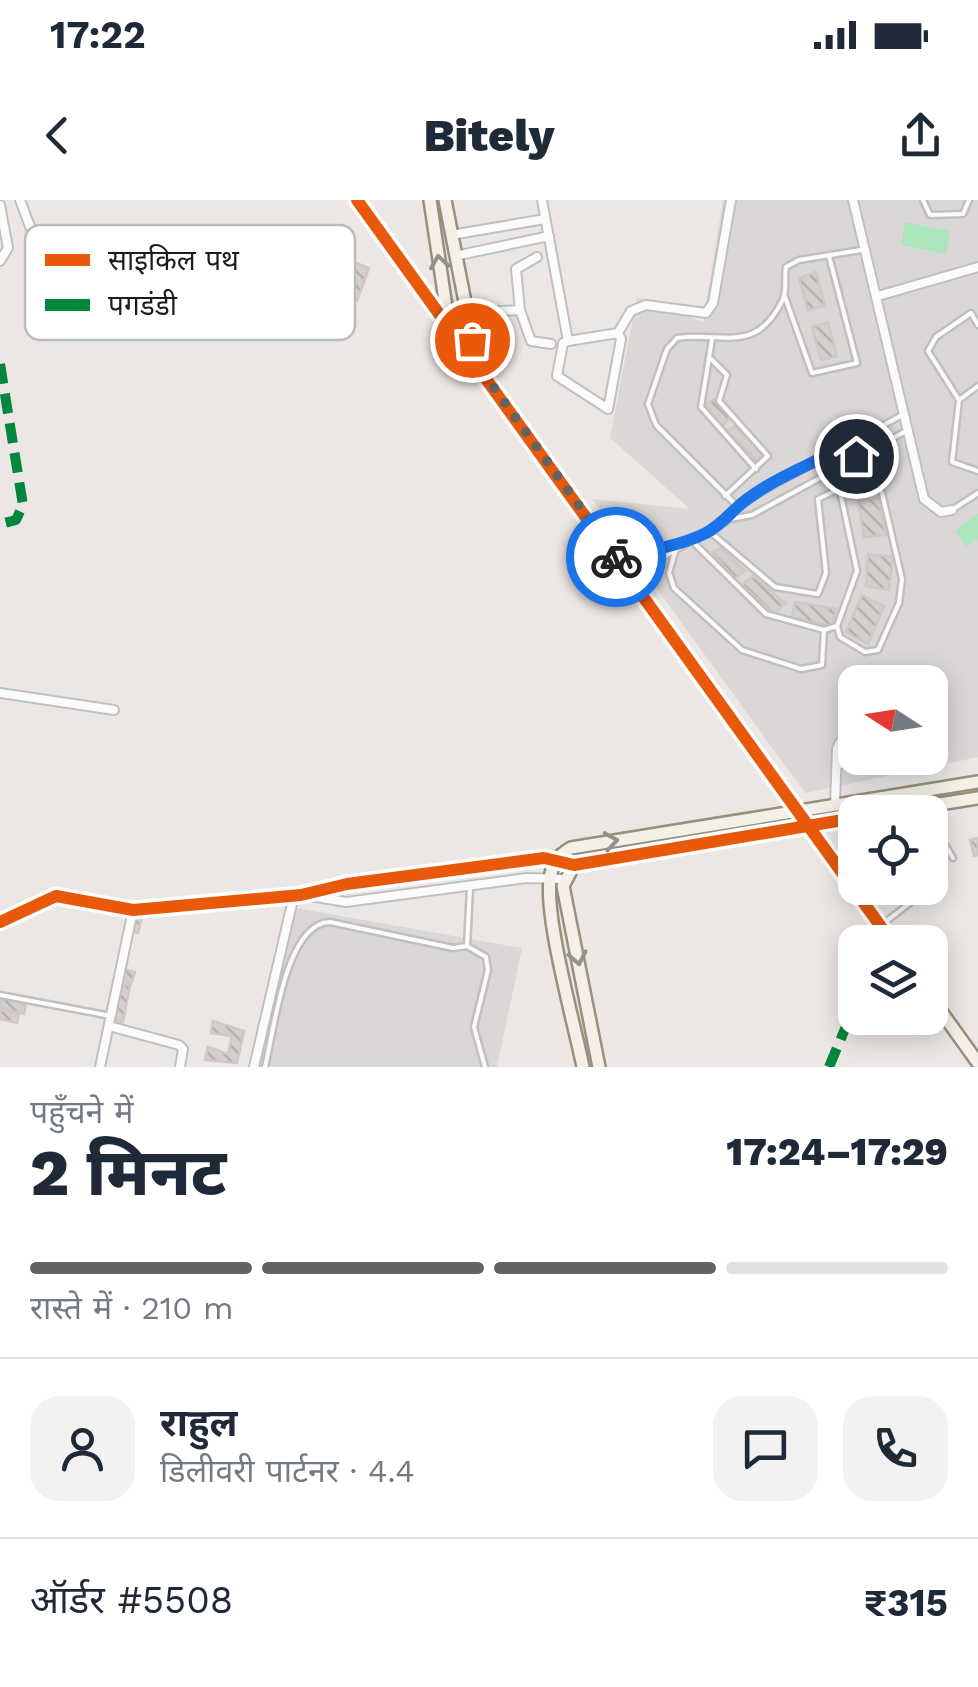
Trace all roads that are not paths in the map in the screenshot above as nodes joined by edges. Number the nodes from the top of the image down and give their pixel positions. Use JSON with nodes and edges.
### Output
{"nodes":[{"id":1,"x":20,"y":200,"type":"edge"},
{"id":2,"x":357,"y":200,"type":"edge"},
{"id":3,"x":430,"y":200,"type":"edge"},
{"id":4,"x":445,"y":200,"type":"edge"},
{"id":5,"x":542,"y":200,"type":"edge"},
{"id":6,"x":731,"y":200,"type":"edge"},
{"id":7,"x":853,"y":200,"type":"edge"},
{"id":8,"x":923,"y":200,"type":"edge"},
{"id":9,"x":969,"y":200,"type":"edge"},
{"id":10,"x":0,"y":204,"type":"edge"},
{"id":11,"x":546,"y":219,"type":"junction"},
{"id":12,"x":29,"y":225,"type":"edge"},
{"id":13,"x":2,"y":228,"type":"edge"},
{"id":14,"x":451,"y":235,"type":"junction"},
{"id":15,"x":549,"y":236,"type":"junction"},
{"id":16,"x":866,"y":249,"type":"junction"},
{"id":17,"x":454,"y":256,"type":"junction"},
{"id":18,"x":829,"y":256,"type":"junction"},
{"id":19,"x":537,"y":258,"type":"dead end"},
{"id":20,"x":1,"y":259,"type":"edge"},
{"id":21,"x":978,"y":267,"type":"edge"},
{"id":22,"x":878,"y":296,"type":"junction"},
{"id":23,"x":785,"y":297,"type":"junction"},
{"id":24,"x":520,"y":310,"type":"junction"},
{"id":25,"x":464,"y":314,"type":"junction"},
{"id":26,"x":448,"y":325,"type":"junction"},
{"id":27,"x":978,"y":325,"type":"edge"},
{"id":28,"x":618,"y":333,"type":"junction"},
{"id":29,"x":712,"y":339,"type":"junction"},
{"id":30,"x":568,"y":342,"type":"junction"},
{"id":31,"x":551,"y":344,"type":"dead end"},
{"id":32,"x":711,"y":359,"type":"junction"},
{"id":33,"x":479,"y":367,"type":"junction"},
{"id":34,"x":978,"y":386,"type":"edge"},
{"id":35,"x":959,"y":400,"type":"junction"},
{"id":36,"x":905,"y":413,"type":"junction"},
{"id":37,"x":910,"y":428,"type":"junction"},
{"id":38,"x":849,"y":444,"type":"junction"},
{"id":39,"x":856,"y":456,"type":"junction"},
{"id":40,"x":756,"y":470,"type":"junction"},
{"id":41,"x":978,"y":471,"type":"edge"},
{"id":42,"x":866,"y":476,"type":"junction"},
{"id":43,"x":840,"y":486,"type":"junction"},
{"id":44,"x":978,"y":493,"type":"edge"},
{"id":45,"x":725,"y":496,"type":"junction"},
{"id":46,"x":738,"y":506,"type":"junction"},
{"id":47,"x":952,"y":510,"type":"joint"},
{"id":48,"x":730,"y":520,"type":"junction"},
{"id":49,"x":709,"y":531,"type":"junction"},
{"id":50,"x":691,"y":540,"type":"junction"},
{"id":51,"x":676,"y":548,"type":"junction"},
{"id":52,"x":621,"y":563,"type":"junction"},
{"id":53,"x":630,"y":576,"type":"junction"},
{"id":54,"x":837,"y":626,"type":"junction"},
{"id":55,"x":824,"y":630,"type":"junction"},
{"id":56,"x":0,"y":693,"type":"edge"},
{"id":57,"x":114,"y":710,"type":"dead end"},
{"id":58,"x":838,"y":764,"type":"edge"},
{"id":59,"x":978,"y":782,"type":"edge"},
{"id":60,"x":978,"y":798,"type":"edge"},
{"id":61,"x":948,"y":803,"type":"edge"},
{"id":62,"x":835,"y":805,"type":"junction"},
{"id":63,"x":798,"y":811,"type":"junction"},
{"id":64,"x":838,"y":821,"type":"edge"},
{"id":65,"x":809,"y":826,"type":"junction"},
{"id":66,"x":948,"y":850,"type":"edge"},
{"id":67,"x":952,"y":858,"type":"dead end"},
{"id":68,"x":557,"y":859,"type":"junction"},
{"id":69,"x":836,"y":863,"type":"joint"},
{"id":70,"x":574,"y":865,"type":"junction"},
{"id":71,"x":491,"y":866,"type":"junction"},
{"id":72,"x":443,"y":872,"type":"junction"},
{"id":73,"x":557,"y":878,"type":"junction"},
{"id":74,"x":386,"y":879,"type":"junction"},
{"id":75,"x":492,"y":884,"type":"junction"},
{"id":76,"x":470,"y":888,"type":"junction"},
{"id":77,"x":447,"y":891,"type":"junction"},
{"id":78,"x":298,"y":895,"type":"junction"},
{"id":79,"x":388,"y":898,"type":"junction"},
{"id":80,"x":906,"y":905,"type":"edge"},
{"id":81,"x":133,"y":910,"type":"junction"},
{"id":82,"x":0,"y":922,"type":"edge"},
{"id":83,"x":880,"y":925,"type":"joint"},
{"id":84,"x":466,"y":946,"type":"junction"},
{"id":85,"x":0,"y":995,"type":"edge"},
{"id":86,"x":110,"y":1021,"type":"junction"},
{"id":87,"x":948,"y":1021,"type":"edge"},
{"id":88,"x":978,"y":1063,"type":"edge"},
{"id":89,"x":100,"y":1067,"type":"edge"},
{"id":90,"x":180,"y":1067,"type":"edge"},
{"id":91,"x":254,"y":1067,"type":"edge"},
{"id":92,"x":266,"y":1067,"type":"edge"},
{"id":93,"x":486,"y":1067,"type":"edge"},
{"id":94,"x":583,"y":1067,"type":"edge"},
{"id":95,"x":599,"y":1067,"type":"edge"}],
"edges":[{"from":1,"to":12,"type":"street"},
{"from":2,"to":26,"type":"street"},
{"from":26,"to":3,"type":"street","one_way":true},
{"from":4,"to":14,"type":"street"},
{"from":5,"to":11,"type":"street"},
{"from":6,"to":28,"type":"street"},
{"from":7,"to":16,"type":"street"},
{"from":8,"to":9,"type":"lane"},
{"from":10,"to":13,"type":"street"},
{"from":11,"to":14,"type":"street"},
{"from":11,"to":15,"type":"street"},
{"from":13,"to":20,"type":"street"},
{"from":14,"to":17,"type":"street"},
{"from":15,"to":17,"type":"street"},
{"from":15,"to":30,"type":"street"},
{"from":16,"to":18,"type":"lane"},
{"from":16,"to":22,"type":"street"},
{"from":17,"to":25,"type":"street"},
{"from":18,"to":23,"type":"lane"},
{"from":18,"to":23,"type":"lane"},
{"from":19,"to":24,"type":"street"},
{"from":21,"to":22,"type":"street"},
{"from":22,"to":36,"type":"street"},
{"from":23,"to":29,"type":"lane"},
{"from":24,"to":25,"type":"street"},
{"from":24,"to":31,"type":"street"},
{"from":25,"to":33,"type":"street"},
{"from":26,"to":33,"type":"street"},
{"from":27,"to":35,"type":"lane"},
{"from":28,"to":30,"type":"street"},
{"from":28,"to":30,"type":"street"},
{"from":29,"to":32,"type":"lane"},
{"from":29,"to":45,"type":"lane"},
{"from":32,"to":40,"type":"lane"},
{"from":32,"to":40,"type":"lane"},
{"from":33,"to":52,"type":"street"},
{"from":34,"to":35,"type":"lane"},
{"from":35,"to":41,"type":"lane"},
{"from":36,"to":37,"type":"street"},
{"from":36,"to":38,"type":"lane"},
{"from":37,"to":39,"type":"lane"},
{"from":37,"to":47,"type":"street"},
{"from":38,"to":39,"type":"street"},
{"from":38,"to":46,"type":"lane"},
{"from":39,"to":42,"type":"lane"},
{"from":39,"to":48,"type":"lane"},
{"from":40,"to":45,"type":"lane"},
{"from":42,"to":43,"type":"lane"},
{"from":42,"to":54,"type":"lane"},
{"from":43,"to":49,"type":"lane"},
{"from":43,"to":54,"type":"lane"},
{"from":44,"to":47,"type":"lane"},
{"from":45,"to":46,"type":"lane"},
{"from":46,"to":48,"type":"lane"},
{"from":48,"to":49,"type":"lane"},
{"from":49,"to":50,"type":"lane"},
{"from":50,"to":51,"type":"lane"},
{"from":50,"to":55,"type":"lane"},
{"from":51,"to":52,"type":"lane"},
{"from":51,"to":53,"type":"lane"},
{"from":51,"to":55,"type":"lane"},
{"from":52,"to":53,"type":"street"},
{"from":53,"to":63,"type":"street"},
{"from":54,"to":55,"type":"lane"},
{"from":56,"to":57,"type":"street"},
{"from":58,"to":62,"type":"street"},
{"from":59,"to":62,"type":"street"},
{"from":60,"to":61,"type":"street"},
{"from":62,"to":63,"type":"street"},
{"from":63,"to":65,"type":"street"},
{"from":68,"to":63,"type":"street","one_way":true},
{"from":64,"to":65,"type":"street"},
{"from":65,"to":69,"type":"street"},
{"from":65,"to":70,"type":"street"},
{"from":66,"to":67,"type":"lane"},
{"from":68,"to":70,"type":"street"},
{"from":68,"to":71,"type":"street"},
{"from":68,"to":73,"type":"street"},
{"from":69,"to":83,"type":"street"},
{"from":70,"to":73,"type":"street"},
{"from":71,"to":72,"type":"street"},
{"from":71,"to":75,"type":"street"},
{"from":72,"to":74,"type":"street"},
{"from":72,"to":77,"type":"street"},
{"from":73,"to":75,"type":"street"},
{"from":73,"to":94,"type":"street"},
{"from":73,"to":95,"type":"street","one_way":true},
{"from":74,"to":78,"type":"street"},
{"from":74,"to":79,"type":"street"},
{"from":75,"to":76,"type":"street"},
{"from":76,"to":77,"type":"street"},
{"from":76,"to":84,"type":"lane"},
{"from":77,"to":79,"type":"street"},
{"from":78,"to":79,"type":"street"},
{"from":78,"to":81,"type":"street"},
{"from":78,"to":91,"type":"street"},
{"from":80,"to":83,"type":"lane"},
{"from":81,"to":82,"type":"street"},
{"from":81,"to":86,"type":"street"},
{"from":84,"to":92,"type":"lane"},
{"from":84,"to":93,"type":"lane"},
{"from":85,"to":86,"type":"lane"},
{"from":86,"to":89,"type":"street"},
{"from":86,"to":90,"type":"street"},
{"from":87,"to":88,"type":"street"}]}
